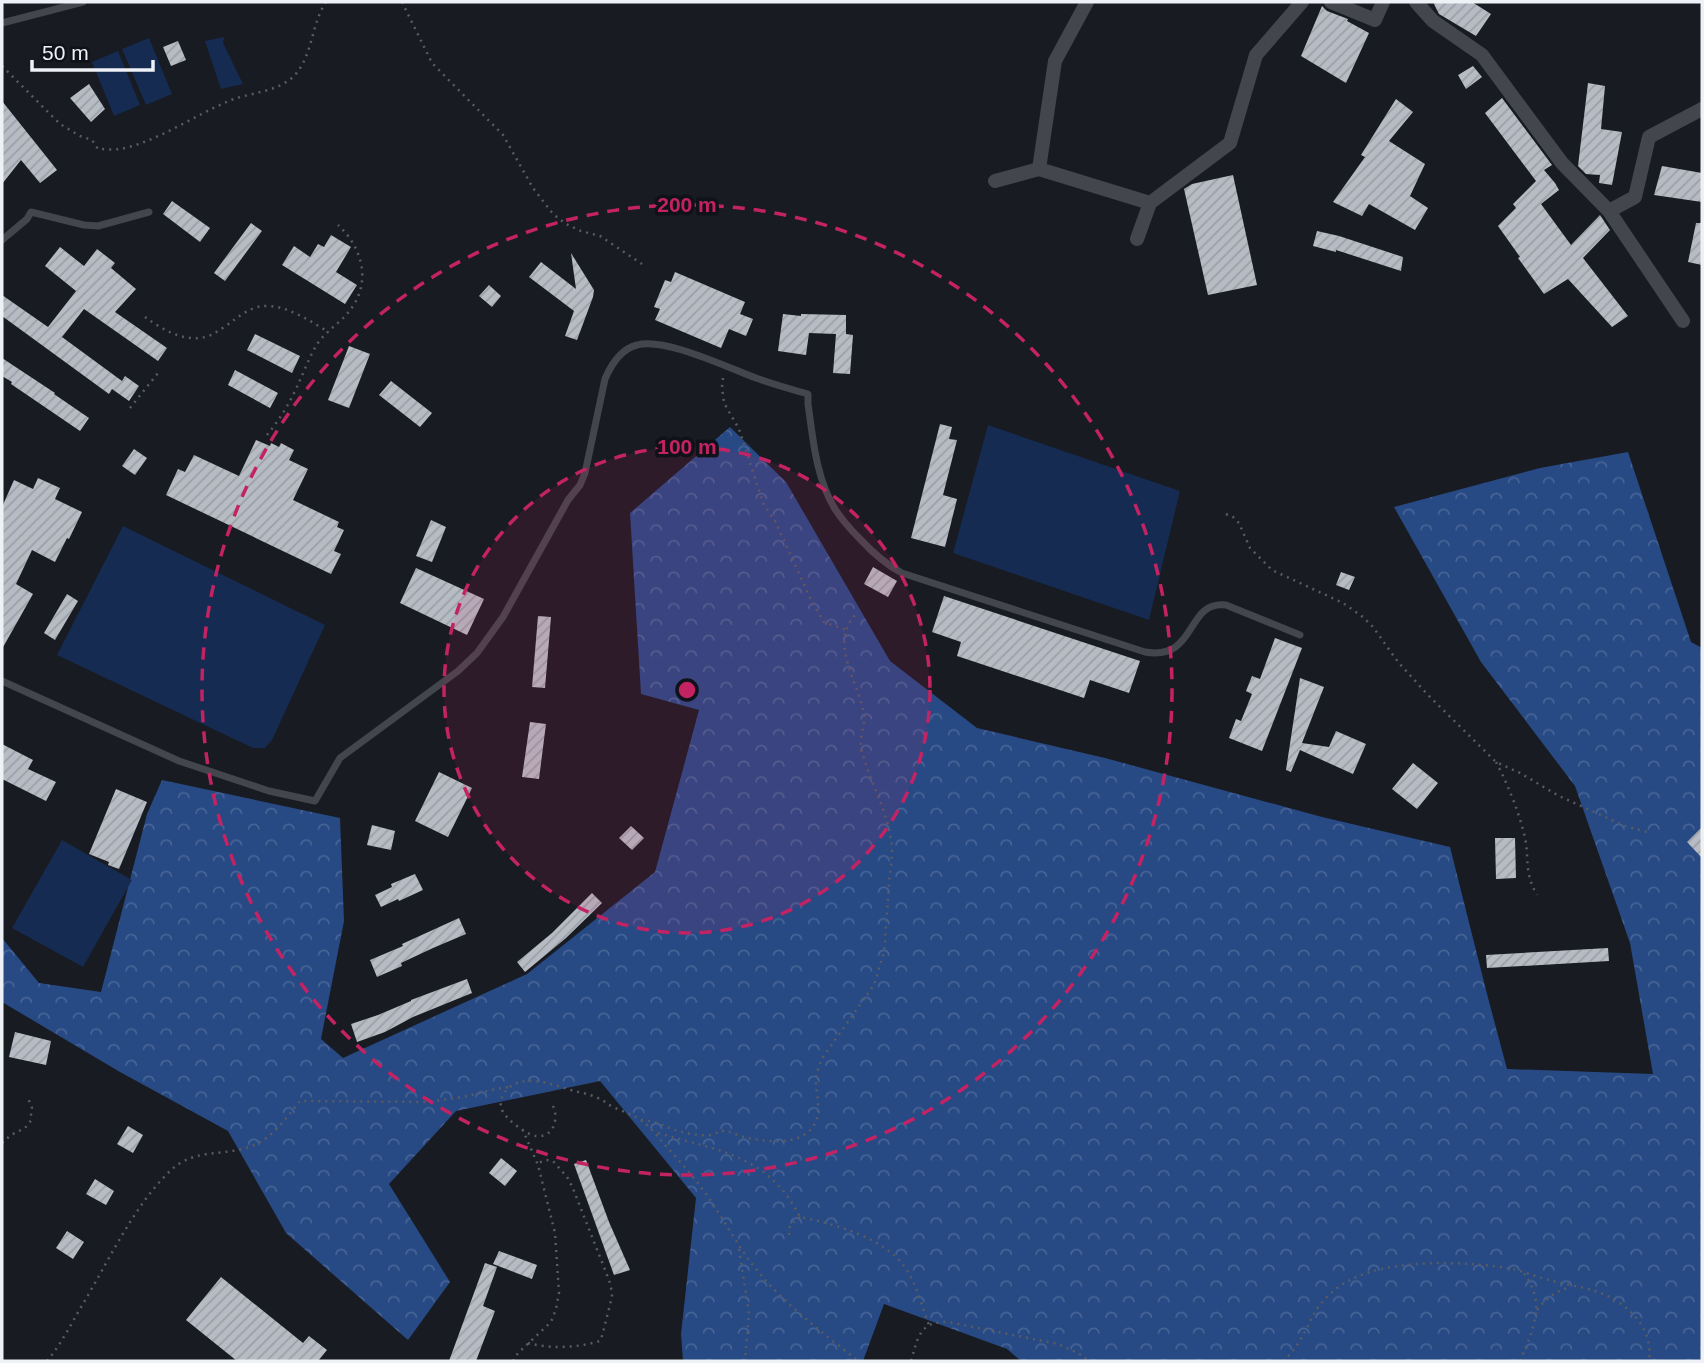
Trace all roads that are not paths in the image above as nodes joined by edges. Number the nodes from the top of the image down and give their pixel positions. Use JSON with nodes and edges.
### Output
{"nodes":[{"id":1,"x":83,"y":2,"type":"edge"},
{"id":2,"x":1087,"y":2,"type":"edge"},
{"id":3,"x":1302,"y":2,"type":"edge"},
{"id":4,"x":1331,"y":2,"type":"edge"},
{"id":5,"x":1383,"y":2,"type":"edge"},
{"id":6,"x":1416,"y":2,"type":"edge"},
{"id":7,"x":2,"y":23,"type":"edge"},
{"id":8,"x":1702,"y":109,"type":"edge"},
{"id":9,"x":1039,"y":169,"type":"junction"},
{"id":10,"x":995,"y":181,"type":"dead end"},
{"id":11,"x":1150,"y":203,"type":"junction"},
{"id":12,"x":1609,"y":211,"type":"junction"},
{"id":13,"x":149,"y":212,"type":"dead end"},
{"id":14,"x":1137,"y":239,"type":"dead end"},
{"id":15,"x":2,"y":240,"type":"edge"},
{"id":16,"x":1683,"y":321,"type":"dead end"},
{"id":17,"x":1300,"y":635,"type":"dead end"},
{"id":18,"x":2,"y":681,"type":"edge"}],
"edges":[{"from":1,"to":7,"type":"lane"},
{"from":2,"to":9,"type":"street"},
{"from":3,"to":11,"type":"street"},
{"from":4,"to":5,"type":"street"},
{"from":6,"to":12,"type":"street"},
{"from":8,"to":12,"type":"street"},
{"from":9,"to":10,"type":"street"},
{"from":9,"to":11,"type":"street"},
{"from":11,"to":14,"type":"street"},
{"from":12,"to":16,"type":"street"},
{"from":13,"to":15,"type":"lane"},
{"from":17,"to":18,"type":"lane"}]}
